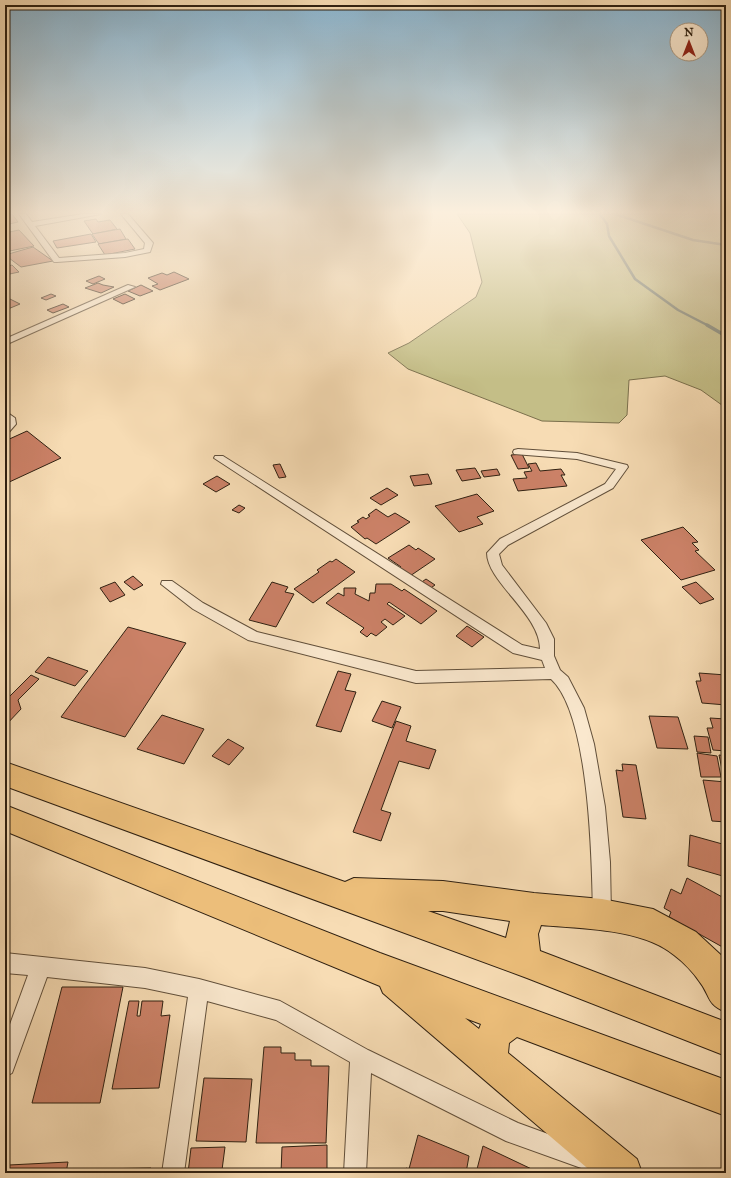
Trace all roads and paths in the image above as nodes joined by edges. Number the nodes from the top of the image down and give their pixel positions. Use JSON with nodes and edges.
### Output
{"nodes":[{"id":1,"x":131,"y":287,"type":"dead end"},
{"id":2,"x":5,"y":342,"type":"edge"},
{"id":3,"x":5,"y":414,"type":"edge"},
{"id":4,"x":5,"y":430,"type":"edge"},
{"id":5,"x":518,"y":452,"type":"dead end"},
{"id":6,"x":219,"y":458,"type":"dead end"},
{"id":7,"x":167,"y":584,"type":"dead end"},
{"id":8,"x":547,"y":656,"type":"junction"},
{"id":9,"x":554,"y":673,"type":"junction"},
{"id":10,"x":5,"y":774,"type":"edge"},
{"id":11,"x":5,"y":818,"type":"edge"},
{"id":12,"x":334,"y":892,"type":"junction"},
{"id":13,"x":534,"y":909,"type":"junction"},
{"id":14,"x":602,"y":915,"type":"junction"},
{"id":15,"x":526,"y":962,"type":"junction"},
{"id":16,"x":5,"y":963,"type":"edge"},
{"id":17,"x":41,"y":967,"type":"junction"},
{"id":18,"x":380,"y":969,"type":"junction"},
{"id":19,"x":199,"y":989,"type":"junction"},
{"id":20,"x":726,"y":995,"type":"edge"},
{"id":21,"x":516,"y":1020,"type":"junction"},
{"id":22,"x":726,"y":1039,"type":"edge"},
{"id":23,"x":361,"y":1057,"type":"junction"},
{"id":24,"x":490,"y":1061,"type":"junction"},
{"id":25,"x":5,"y":1066,"type":"edge"},
{"id":26,"x":726,"y":1098,"type":"edge"},
{"id":27,"x":622,"y":1172,"type":"edge"},
{"id":28,"x":173,"y":1173,"type":"edge"},
{"id":29,"x":355,"y":1173,"type":"edge"}],
"edges":[{"from":1,"to":2,"type":"street"},
{"from":3,"to":4,"type":"street"},
{"from":5,"to":8,"type":"street"},
{"from":6,"to":8,"type":"street"},
{"from":7,"to":9,"type":"street"},
{"from":8,"to":9,"type":"street"},
{"from":9,"to":14,"type":"street"},
{"from":10,"to":12,"type":"highway"},
{"from":11,"to":18,"type":"highway"},
{"from":12,"to":13,"type":"highway"},
{"from":12,"to":15,"type":"highway"},
{"from":13,"to":14,"type":"highway"},
{"from":13,"to":15,"type":"highway"},
{"from":14,"to":20,"type":"highway"},
{"from":15,"to":22,"type":"highway"},
{"from":16,"to":17,"type":"street"},
{"from":17,"to":19,"type":"street"},
{"from":17,"to":25,"type":"street"},
{"from":18,"to":21,"type":"highway"},
{"from":18,"to":24,"type":"highway"},
{"from":19,"to":23,"type":"street"},
{"from":19,"to":28,"type":"street"},
{"from":21,"to":24,"type":"highway"},
{"from":21,"to":26,"type":"highway"},
{"from":23,"to":27,"type":"street"},
{"from":23,"to":29,"type":"street"},
{"from":24,"to":27,"type":"highway"}]}
